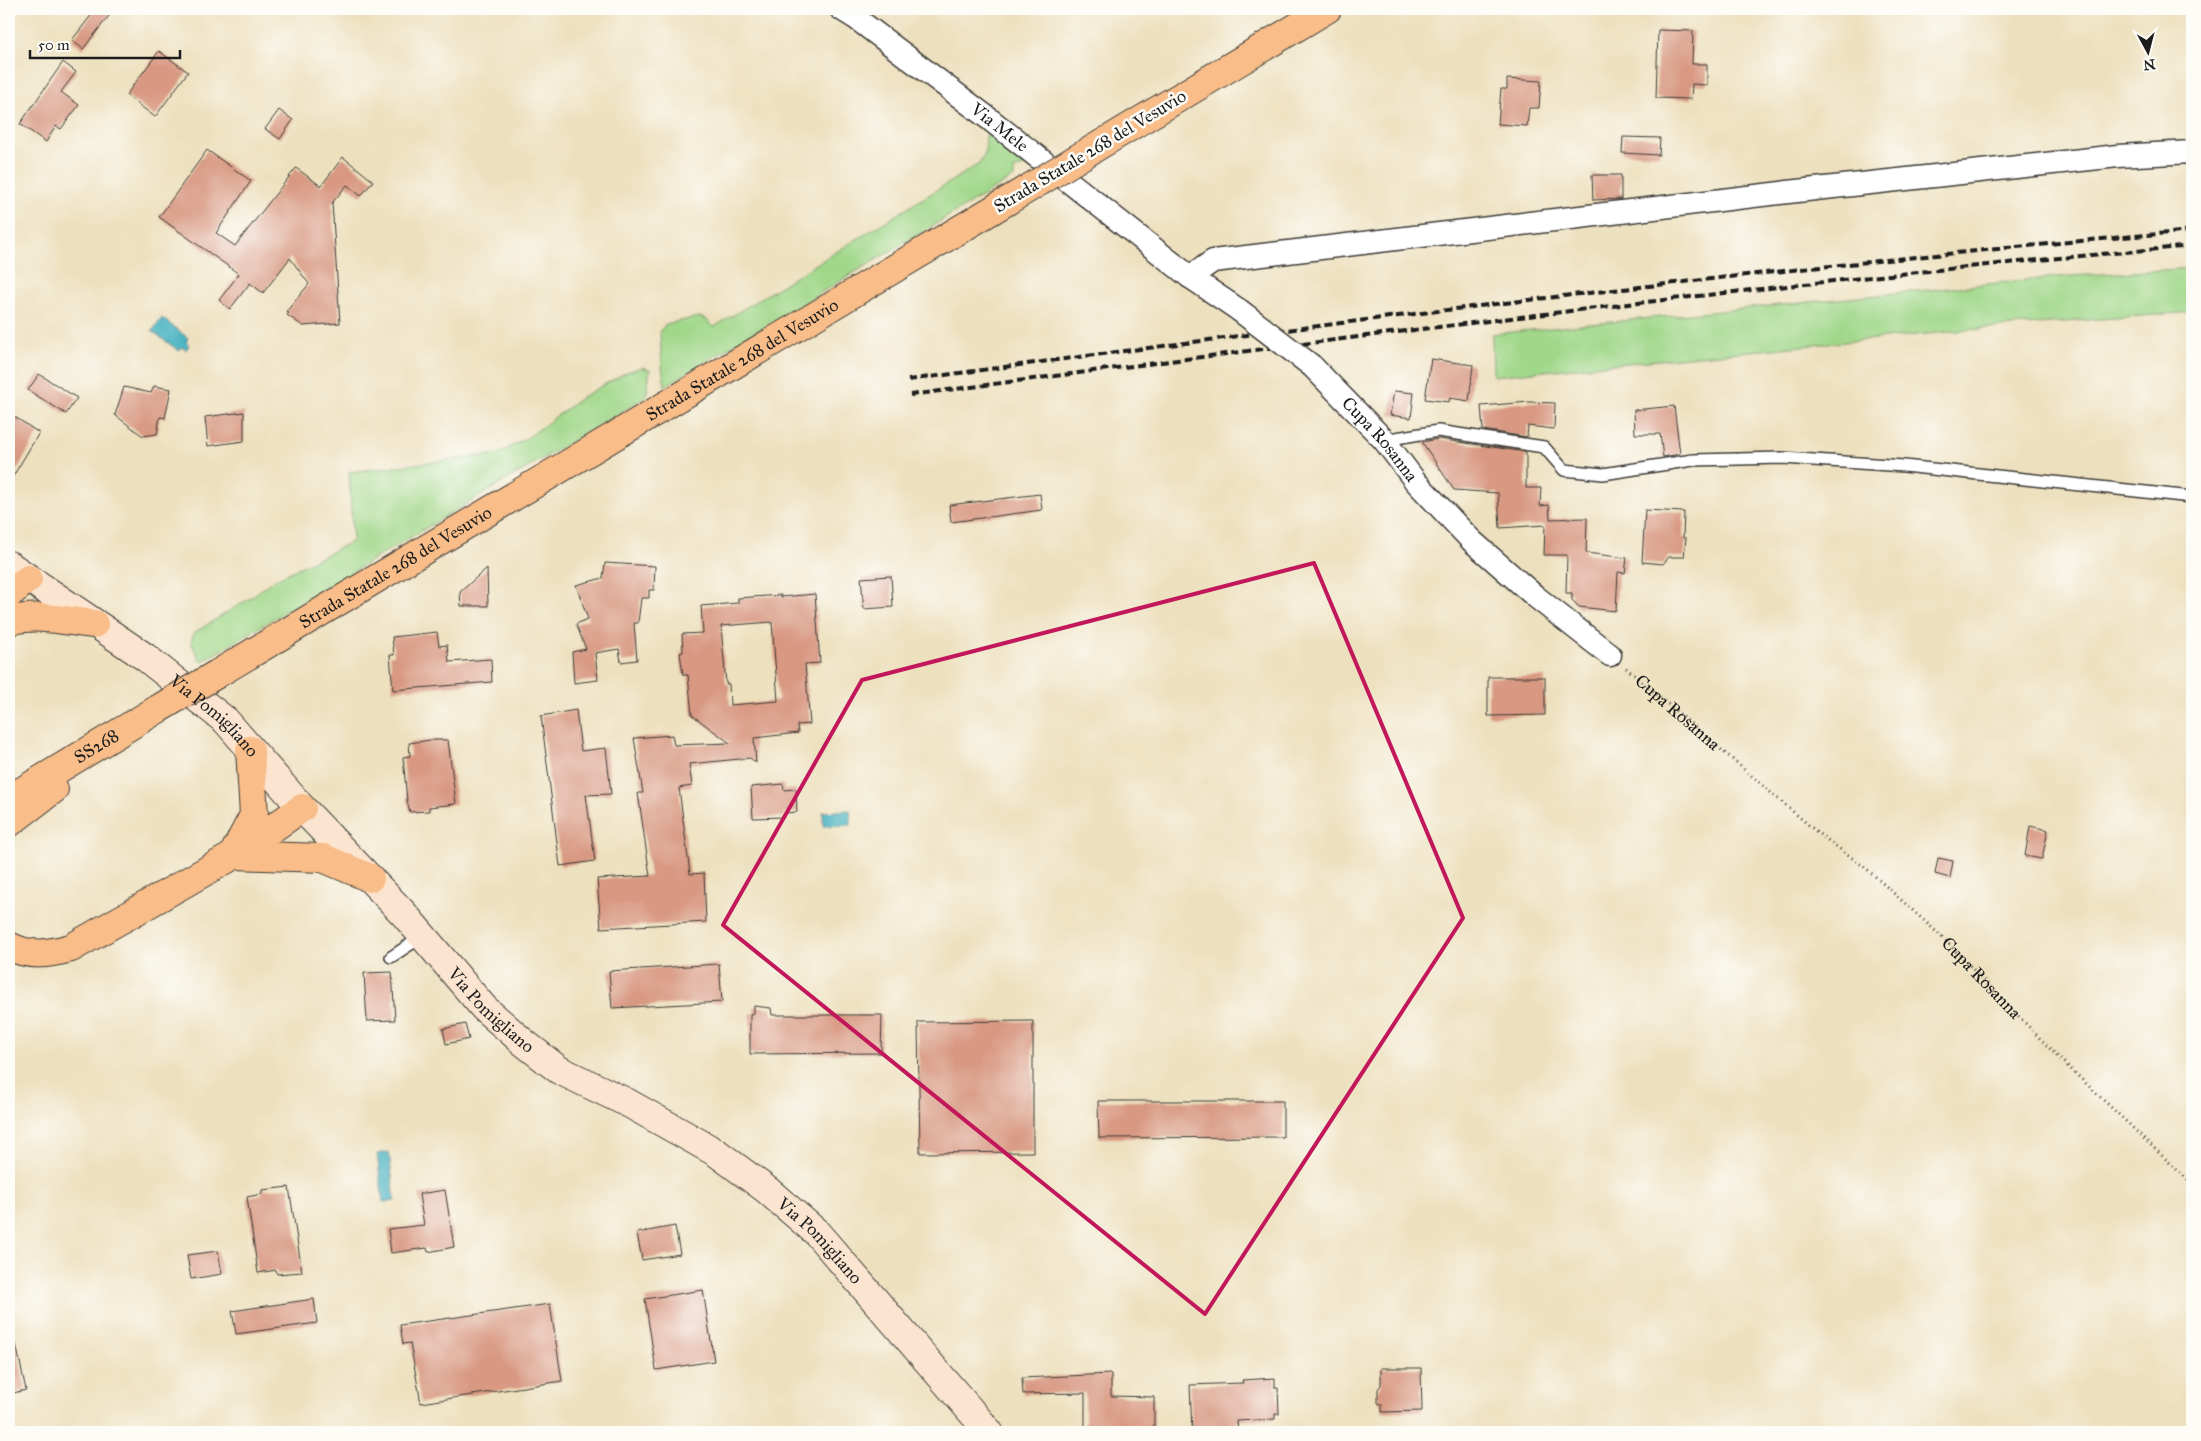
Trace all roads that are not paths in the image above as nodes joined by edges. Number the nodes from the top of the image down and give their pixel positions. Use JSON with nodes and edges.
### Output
{"nodes":[{"id":1,"x":840,"y":9,"type":"edge"},
{"id":2,"x":1327,"y":9,"type":"edge"},
{"id":3,"x":2192,"y":152,"type":"edge"},
{"id":4,"x":1156,"y":249,"type":"joint"},
{"id":5,"x":1190,"y":277,"type":"junction"},
{"id":6,"x":1384,"y":440,"type":"junction"},
{"id":7,"x":2192,"y":496,"type":"edge"},
{"id":8,"x":15,"y":579,"type":"edge"},
{"id":9,"x":9,"y":621,"type":"edge"},
{"id":10,"x":94,"y":624,"type":"junction"},
{"id":11,"x":1610,"y":655,"type":"road end"},
{"id":12,"x":158,"y":709,"type":"joint"},
{"id":13,"x":116,"y":735,"type":"junction"},
{"id":14,"x":250,"y":750,"type":"junction"},
{"id":15,"x":35,"y":782,"type":"junction"},
{"id":16,"x":9,"y":793,"type":"edge"},
{"id":17,"x":9,"y":799,"type":"edge"},
{"id":18,"x":302,"y":808,"type":"junction"},
{"id":19,"x":9,"y":823,"type":"edge"},
{"id":20,"x":234,"y":855,"type":"junction"},
{"id":21,"x":370,"y":878,"type":"junction"},
{"id":22,"x":423,"y":936,"type":"junction"},
{"id":23,"x":9,"y":946,"type":"edge"},
{"id":24,"x":391,"y":957,"type":"dead end"},
{"id":25,"x":989,"y":1432,"type":"edge"}],
"edges":[{"from":1,"to":4,"type":"street","name":"Via Mele"},
{"from":2,"to":12,"type":"highway","name":"Strada Statale 268 del Vesuvio","number":"SS268","bridge":true},
{"from":3,"to":5,"type":"street"},
{"from":4,"to":5,"type":"street","name":"Cupa Rosanna"},
{"from":5,"to":6,"type":"street","name":"Cupa Rosanna","bridge":true},
{"from":6,"to":7,"type":"lane"},
{"from":6,"to":11,"type":"street","name":"Cupa Rosanna"},
{"from":8,"to":10,"type":"street","name":"Via Pomigliano"},
{"from":9,"to":10,"type":"highway"},
{"from":10,"to":14,"type":"street","name":"Via Pomigliano"},
{"from":12,"to":13,"type":"highway","name":"SS268","number":"SS268"},
{"from":13,"to":15,"type":"highway","name":"SS268","number":"SS268"},
{"from":13,"to":19,"type":"highway"},
{"from":14,"to":18,"type":"street","name":"Via Pomigliano"},
{"from":14,"to":20,"type":"highway"},
{"from":15,"to":16,"type":"highway"},
{"from":15,"to":17,"type":"highway","number":"SS268"},
{"from":18,"to":20,"type":"highway"},
{"from":18,"to":21,"type":"street","name":"Via Pomigliano"},
{"from":20,"to":21,"type":"highway"},
{"from":20,"to":23,"type":"highway"},
{"from":21,"to":22,"type":"street","name":"Via Pomigliano"},
{"from":22,"to":24,"type":"lane"},
{"from":22,"to":25,"type":"street","name":"Via Pomigliano"}]}
